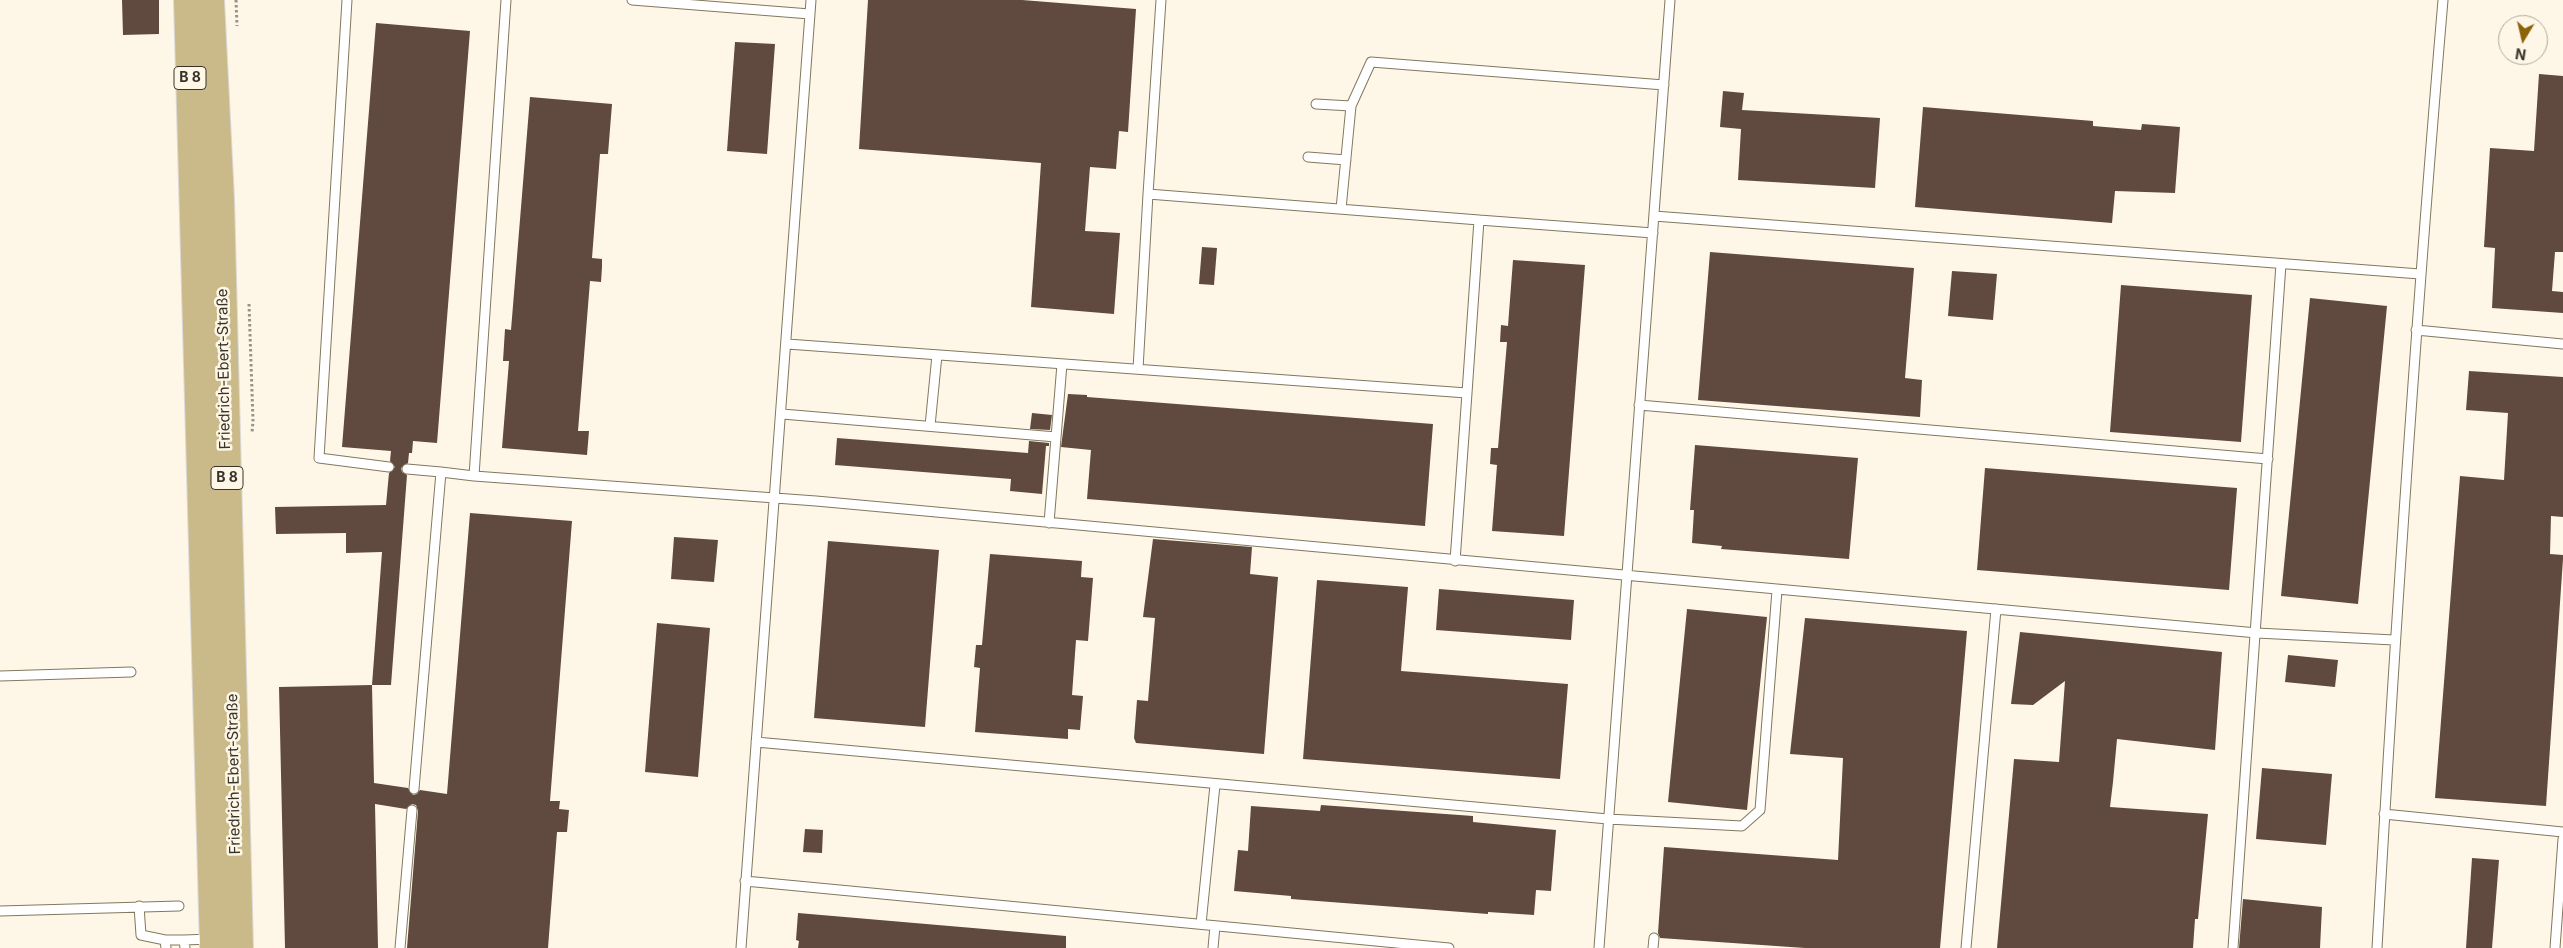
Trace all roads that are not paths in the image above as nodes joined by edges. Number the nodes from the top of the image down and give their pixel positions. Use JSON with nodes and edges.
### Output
{"nodes":[{"id":1,"x":188,"y":0,"type":"edge"},
{"id":2,"x":210,"y":0,"type":"edge"},
{"id":3,"x":347,"y":0,"type":"edge"},
{"id":4,"x":506,"y":0,"type":"edge"},
{"id":5,"x":632,"y":0,"type":"edge"},
{"id":6,"x":811,"y":0,"type":"edge"},
{"id":7,"x":1161,"y":0,"type":"edge"},
{"id":8,"x":1670,"y":0,"type":"edge"},
{"id":9,"x":2443,"y":0,"type":"edge"},
{"id":10,"x":810,"y":14,"type":"junction"},
{"id":11,"x":1664,"y":84,"type":"junction"},
{"id":12,"x":1316,"y":104,"type":"dead end"},
{"id":13,"x":1352,"y":106,"type":"junction"},
{"id":14,"x":1308,"y":157,"type":"dead end"},
{"id":15,"x":1346,"y":160,"type":"junction"},
{"id":16,"x":1148,"y":194,"type":"junction"},
{"id":17,"x":1341,"y":209,"type":"junction"},
{"id":18,"x":1654,"y":216,"type":"junction"},
{"id":19,"x":1479,"y":220,"type":"junction"},
{"id":20,"x":1653,"y":233,"type":"junction"},
{"id":21,"x":2281,"y":264,"type":"junction"},
{"id":22,"x":2420,"y":274,"type":"junction"},
{"id":23,"x":2416,"y":330,"type":"junction"},
{"id":24,"x":787,"y":344,"type":"junction"},
{"id":25,"x":2563,"y":344,"type":"edge"},
{"id":26,"x":937,"y":355,"type":"junction"},
{"id":27,"x":1062,"y":364,"type":"junction"},
{"id":28,"x":1138,"y":369,"type":"junction"},
{"id":29,"x":1467,"y":393,"type":"junction"},
{"id":30,"x":1639,"y":405,"type":"junction"},
{"id":31,"x":782,"y":414,"type":"junction"},
{"id":32,"x":930,"y":426,"type":"junction"},
{"id":33,"x":1056,"y":437,"type":"junction"},
{"id":34,"x":2268,"y":459,"type":"junction"},
{"id":35,"x":389,"y":467,"type":"dead end"},
{"id":36,"x":407,"y":469,"type":"dead end"},
{"id":37,"x":441,"y":472,"type":"junction"},
{"id":38,"x":474,"y":476,"type":"junction"},
{"id":39,"x":776,"y":498,"type":"junction"},
{"id":40,"x":1049,"y":523,"type":"junction"},
{"id":41,"x":1455,"y":561,"type":"junction"},
{"id":42,"x":1626,"y":577,"type":"junction"},
{"id":43,"x":1776,"y":590,"type":"junction"},
{"id":44,"x":1996,"y":609,"type":"junction"},
{"id":45,"x":2257,"y":633,"type":"junction"},
{"id":46,"x":2394,"y":640,"type":"junction"},
{"id":47,"x":131,"y":672,"type":"dead end"},
{"id":48,"x":0,"y":676,"type":"edge"},
{"id":49,"x":756,"y":742,"type":"junction"},
{"id":50,"x":1215,"y":785,"type":"junction"},
{"id":51,"x":414,"y":789,"type":"dead end"},
{"id":52,"x":412,"y":810,"type":"dead end"},
{"id":53,"x":2384,"y":814,"type":"junction"},
{"id":54,"x":1608,"y":819,"type":"junction"},
{"id":55,"x":2563,"y":832,"type":"edge"},
{"id":56,"x":2563,"y":839,"type":"edge"},
{"id":57,"x":745,"y":881,"type":"junction"},
{"id":58,"x":139,"y":906,"type":"junction"},
{"id":59,"x":179,"y":906,"type":"dead end"},
{"id":60,"x":0,"y":911,"type":"edge"},
{"id":61,"x":1201,"y":924,"type":"junction"},
{"id":62,"x":1215,"y":926,"type":"junction"},
{"id":63,"x":1654,"y":938,"type":"dead end"},
{"id":64,"x":166,"y":944,"type":"edge"},
{"id":65,"x":185,"y":944,"type":"edge"},
{"id":66,"x":222,"y":945,"type":"edge"},
{"id":67,"x":400,"y":948,"type":"edge"},
{"id":68,"x":741,"y":948,"type":"edge"},
{"id":69,"x":1213,"y":948,"type":"edge"},
{"id":70,"x":1449,"y":948,"type":"edge"},
{"id":71,"x":1599,"y":948,"type":"edge"},
{"id":72,"x":1653,"y":948,"type":"edge"},
{"id":73,"x":1966,"y":948,"type":"edge"},
{"id":74,"x":2233,"y":948,"type":"edge"},
{"id":75,"x":2377,"y":948,"type":"edge"},
{"id":76,"x":2556,"y":948,"type":"edge"}],
"edges":[{"from":1,"to":66,"type":"main road","name":"Friedrich-Ebert-Straße","number":"B 8"},
{"from":2,"to":66,"type":"main road","name":"Friedrich-Ebert-Straße","number":"B 8"},
{"from":3,"to":35,"type":"lane"},
{"from":4,"to":38,"type":"lane"},
{"from":5,"to":10,"type":"lane"},
{"from":6,"to":10,"type":"lane"},
{"from":7,"to":16,"type":"lane"},
{"from":8,"to":11,"type":"lane"},
{"from":9,"to":22,"type":"lane"},
{"from":10,"to":24,"type":"lane"},
{"from":11,"to":13,"type":"lane"},
{"from":11,"to":18,"type":"lane"},
{"from":12,"to":13,"type":"lane"},
{"from":13,"to":15,"type":"lane"},
{"from":14,"to":15,"type":"lane"},
{"from":15,"to":17,"type":"lane"},
{"from":16,"to":17,"type":"lane"},
{"from":16,"to":28,"type":"lane"},
{"from":17,"to":19,"type":"lane"},
{"from":18,"to":20,"type":"lane"},
{"from":18,"to":21,"type":"lane"},
{"from":19,"to":20,"type":"lane"},
{"from":19,"to":29,"type":"lane"},
{"from":20,"to":30,"type":"lane"},
{"from":21,"to":22,"type":"lane"},
{"from":21,"to":34,"type":"lane"},
{"from":22,"to":23,"type":"lane"},
{"from":23,"to":25,"type":"lane"},
{"from":23,"to":46,"type":"lane"},
{"from":24,"to":26,"type":"lane"},
{"from":24,"to":31,"type":"lane"},
{"from":26,"to":27,"type":"lane"},
{"from":26,"to":32,"type":"lane"},
{"from":27,"to":28,"type":"lane"},
{"from":27,"to":33,"type":"lane"},
{"from":28,"to":29,"type":"lane"},
{"from":29,"to":41,"type":"lane"},
{"from":30,"to":34,"type":"lane"},
{"from":30,"to":42,"type":"lane"},
{"from":31,"to":32,"type":"lane"},
{"from":31,"to":39,"type":"lane"},
{"from":32,"to":33,"type":"lane"},
{"from":33,"to":40,"type":"lane"},
{"from":34,"to":45,"type":"lane"},
{"from":36,"to":37,"type":"lane"},
{"from":37,"to":38,"type":"lane"},
{"from":37,"to":51,"type":"lane"},
{"from":38,"to":39,"type":"lane"},
{"from":39,"to":40,"type":"lane"},
{"from":39,"to":49,"type":"lane"},
{"from":40,"to":41,"type":"lane"},
{"from":41,"to":42,"type":"lane"},
{"from":42,"to":43,"type":"lane"},
{"from":42,"to":54,"type":"lane"},
{"from":43,"to":44,"type":"lane"},
{"from":43,"to":54,"type":"lane"},
{"from":44,"to":45,"type":"lane"},
{"from":44,"to":73,"type":"lane"},
{"from":45,"to":46,"type":"lane"},
{"from":45,"to":74,"type":"lane"},
{"from":46,"to":53,"type":"lane"},
{"from":47,"to":48,"type":"lane"},
{"from":49,"to":50,"type":"lane"},
{"from":49,"to":57,"type":"lane"},
{"from":50,"to":54,"type":"lane"},
{"from":50,"to":61,"type":"lane"},
{"from":52,"to":67,"type":"lane"},
{"from":53,"to":55,"type":"lane"},
{"from":53,"to":75,"type":"lane"},
{"from":54,"to":71,"type":"lane"},
{"from":56,"to":76,"type":"lane"},
{"from":57,"to":61,"type":"lane"},
{"from":57,"to":68,"type":"lane"},
{"from":58,"to":59,"type":"lane"},
{"from":58,"to":60,"type":"lane"},
{"from":58,"to":64,"type":"lane"},
{"from":61,"to":62,"type":"lane"},
{"from":62,"to":69,"type":"lane"},
{"from":62,"to":70,"type":"lane"},
{"from":63,"to":72,"type":"lane"},
{"from":64,"to":65,"type":"lane"},
{"from":65,"to":66,"type":"lane"}]}
